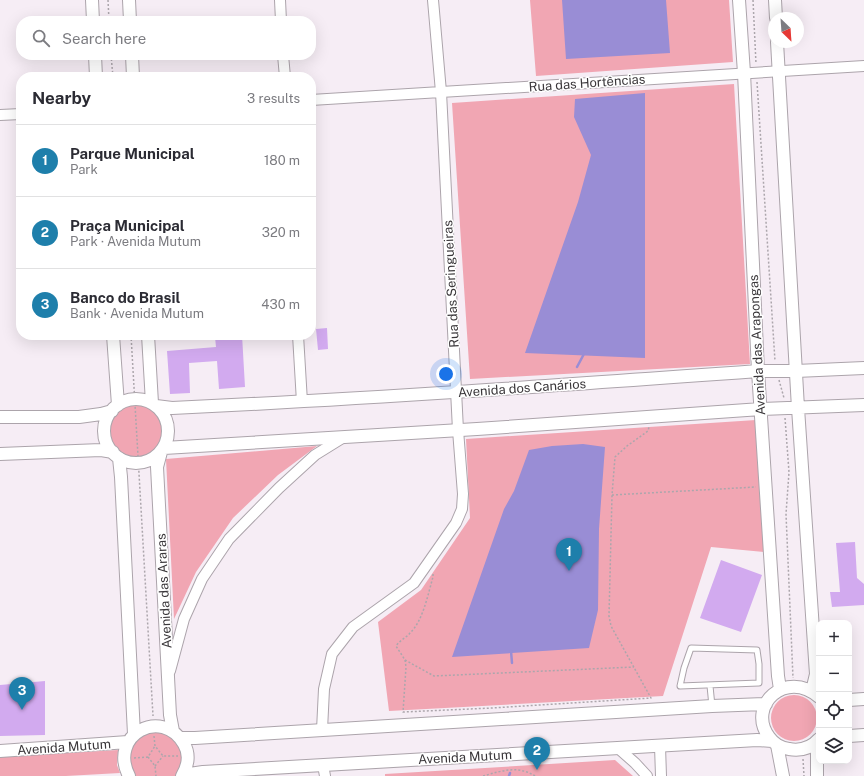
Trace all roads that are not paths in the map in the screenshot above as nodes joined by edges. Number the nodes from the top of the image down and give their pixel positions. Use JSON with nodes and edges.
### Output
{"nodes":[{"id":1,"x":92,"y":0,"type":"edge"},
{"id":2,"x":129,"y":0,"type":"edge"},
{"id":3,"x":280,"y":0,"type":"edge"},
{"id":4,"x":433,"y":0,"type":"edge"},
{"id":5,"x":739,"y":0,"type":"edge"},
{"id":6,"x":774,"y":0,"type":"edge"},
{"id":7,"x":775,"y":12,"type":"edge"},
{"id":8,"x":93,"y":16,"type":"edge"},
{"id":9,"x":130,"y":16,"type":"edge"},
{"id":10,"x":281,"y":16,"type":"edge"},
{"id":11,"x":777,"y":48,"type":"edge"},
{"id":12,"x":95,"y":60,"type":"edge"},
{"id":13,"x":132,"y":60,"type":"edge"},
{"id":14,"x":283,"y":60,"type":"edge"},
{"id":15,"x":864,"y":66,"type":"edge"},
{"id":16,"x":779,"y":71,"type":"junction"},
{"id":17,"x":96,"y":72,"type":"edge"},
{"id":18,"x":133,"y":72,"type":"edge"},
{"id":19,"x":285,"y":72,"type":"edge"},
{"id":20,"x":744,"y":73,"type":"junction"},
{"id":21,"x":441,"y":92,"type":"junction"},
{"id":22,"x":316,"y":100,"type":"edge"},
{"id":23,"x":16,"y":114,"type":"edge"},
{"id":24,"x":0,"y":115,"type":"edge"},
{"id":25,"x":113,"y":340,"type":"edge"},
{"id":26,"x":148,"y":340,"type":"edge"},
{"id":27,"x":298,"y":340,"type":"edge"},
{"id":28,"x":864,"y":368,"type":"edge"},
{"id":29,"x":758,"y":371,"type":"junction"},
{"id":30,"x":796,"y":371,"type":"junction"},
{"id":31,"x":457,"y":393,"type":"junction"},
{"id":32,"x":302,"y":402,"type":"junction"},
{"id":33,"x":154,"y":405,"type":"junction"},
{"id":34,"x":864,"y":405,"type":"edge"},
{"id":35,"x":115,"y":408,"type":"junction"},
{"id":36,"x":798,"y":408,"type":"junction"},
{"id":37,"x":761,"y":410,"type":"junction"},
{"id":38,"x":0,"y":416,"type":"edge"},
{"id":39,"x":458,"y":430,"type":"junction"},
{"id":40,"x":345,"y":437,"type":"junction"},
{"id":41,"x":162,"y":450,"type":"junction"},
{"id":42,"x":0,"y":454,"type":"edge"},
{"id":43,"x":116,"y":455,"type":"junction"},
{"id":44,"x":168,"y":677,"type":"junction"},
{"id":45,"x":710,"y":686,"type":"junction"},
{"id":46,"x":786,"y":688,"type":"junction"},
{"id":47,"x":816,"y":692,"type":"edge"},
{"id":48,"x":816,"y":694,"type":"edge"},
{"id":49,"x":864,"y":699,"type":"edge"},
{"id":50,"x":852,"y":700,"type":"edge"},
{"id":51,"x":766,"y":704,"type":"junction"},
{"id":52,"x":712,"y":706,"type":"junction"},
{"id":53,"x":322,"y":730,"type":"junction"},
{"id":54,"x":177,"y":735,"type":"junction"},
{"id":55,"x":864,"y":735,"type":"edge"},
{"id":56,"x":852,"y":736,"type":"edge"},
{"id":57,"x":131,"y":738,"type":"junction"},
{"id":58,"x":816,"y":742,"type":"edge"},
{"id":59,"x":774,"y":743,"type":"junction"},
{"id":60,"x":660,"y":746,"type":"junction"},
{"id":61,"x":618,"y":748,"type":"junction"},
{"id":62,"x":0,"y":751,"type":"edge"},
{"id":63,"x":817,"y":764,"type":"edge"},
{"id":64,"x":324,"y":770,"type":"edge"},
{"id":65,"x":129,"y":776,"type":"edge"},
{"id":66,"x":183,"y":776,"type":"edge"},
{"id":67,"x":646,"y":776,"type":"edge"},
{"id":68,"x":661,"y":776,"type":"edge"},
{"id":69,"x":783,"y":776,"type":"edge"},
{"id":70,"x":817,"y":776,"type":"edge"}],
"edges":[{"from":1,"to":8,"type":"street"},
{"from":2,"to":9,"type":"street"},
{"from":3,"to":10,"type":"street"},
{"from":4,"to":21,"type":"street","name":"Rua das Seringueiras"},
{"from":5,"to":20,"type":"street","name":"Avenida das Arapongas"},
{"from":6,"to":7,"type":"street"},
{"from":11,"to":16,"type":"street"},
{"from":12,"to":17,"type":"street"},
{"from":13,"to":18,"type":"street"},
{"from":14,"to":19,"type":"street"},
{"from":15,"to":16,"type":"street","name":"Rua das Hortências"},
{"from":16,"to":20,"type":"street","name":"Rua das Hortências"},
{"from":16,"to":30,"type":"street"},
{"from":20,"to":21,"type":"street","name":"Rua das Hortências"},
{"from":20,"to":29,"type":"street","name":"Avenida das Arapongas"},
{"from":21,"to":22,"type":"street","name":"Rua das Hortências"},
{"from":21,"to":31,"type":"street","name":"Rua das Seringueiras"},
{"from":23,"to":24,"type":"street"},
{"from":25,"to":35,"type":"street"},
{"from":26,"to":33,"type":"street"},
{"from":27,"to":32,"type":"street"},
{"from":28,"to":30,"type":"street","name":"Avenida dos Canários"},
{"from":29,"to":30,"type":"street","name":"Avenida dos Canários"},
{"from":29,"to":31,"type":"street","name":"Avenida dos Canários"},
{"from":29,"to":37,"type":"street","name":"Avenida das Arapongas"},
{"from":30,"to":36,"type":"street"},
{"from":31,"to":32,"type":"street","name":"Avenida dos Canários"},
{"from":31,"to":39,"type":"street","name":"Rua das Seringueiras"},
{"from":32,"to":33,"type":"street","name":"Avenida dos Canários"},
{"from":33,"to":35,"type":"street","name":"Avenida dos Canários"},
{"from":33,"to":41,"type":"street","name":"Avenida das Araras"},
{"from":34,"to":36,"type":"street"},
{"from":35,"to":38,"type":"street"},
{"from":35,"to":43,"type":"street"},
{"from":36,"to":37,"type":"street"},
{"from":36,"to":47,"type":"street"},
{"from":37,"to":39,"type":"street"},
{"from":37,"to":46,"type":"street","name":"Avenida das Arapongas"},
{"from":39,"to":40,"type":"street"},
{"from":39,"to":53,"type":"street","name":"Rua das Seringueiras"},
{"from":40,"to":41,"type":"street"},
{"from":40,"to":44,"type":"street"},
{"from":41,"to":43,"type":"street"},
{"from":41,"to":44,"type":"street","name":"Avenida das Araras"},
{"from":42,"to":43,"type":"street"},
{"from":43,"to":57,"type":"street"},
{"from":44,"to":54,"type":"street","name":"Avenida das Araras"},
{"from":45,"to":45,"type":"lane"},
{"from":45,"to":52,"type":"lane"},
{"from":46,"to":48,"type":"street"},
{"from":46,"to":51,"type":"street"},
{"from":49,"to":50,"type":"street"},
{"from":51,"to":52,"type":"street"},
{"from":51,"to":59,"type":"street"},
{"from":52,"to":53,"type":"street"},
{"from":53,"to":54,"type":"street"},
{"from":54,"to":57,"type":"street","name":"Avenida Mutum"},
{"from":54,"to":66,"type":"street","name":"Avenida das Araras"},
{"from":55,"to":56,"type":"street"},
{"from":57,"to":62,"type":"street","name":"Avenida Mutum"},
{"from":57,"to":65,"type":"street"},
{"from":58,"to":59,"type":"street","name":"Avenida Mutum"},
{"from":59,"to":60,"type":"street","name":"Avenida Mutum"},
{"from":59,"to":69,"type":"street"},
{"from":60,"to":61,"type":"street","name":"Avenida Mutum"},
{"from":60,"to":68,"type":"street"},
{"from":61,"to":64,"type":"street","name":"Avenida Mutum"},
{"from":61,"to":67,"type":"street"},
{"from":63,"to":70,"type":"street"},
{"from":64,"to":66,"type":"street","name":"Avenida Mutum"}]}
